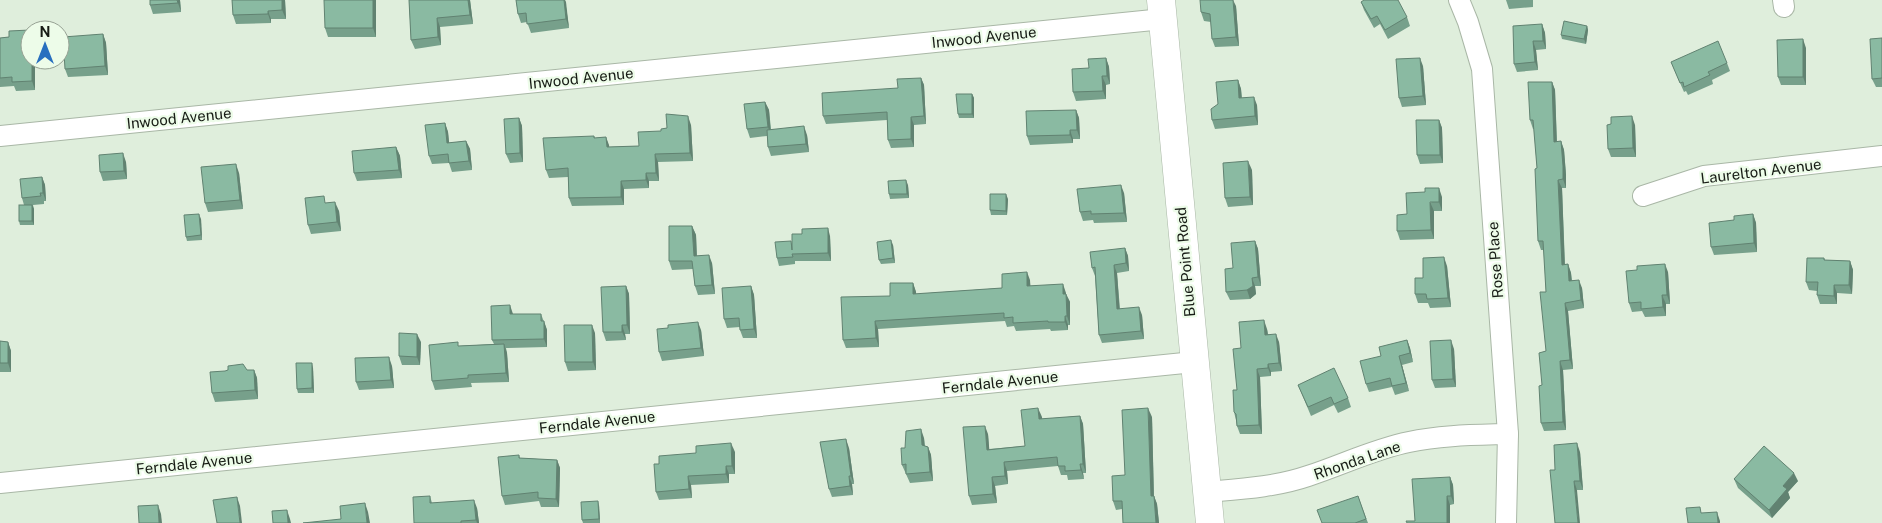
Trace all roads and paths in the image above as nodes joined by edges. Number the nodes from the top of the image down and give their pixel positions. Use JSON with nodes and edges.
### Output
{"nodes":[{"id":1,"x":1459,"y":0,"type":"edge"},
{"id":2,"x":1162,"y":10,"type":"edge"},
{"id":3,"x":0,"y":136,"type":"edge"},
{"id":4,"x":1882,"y":156,"type":"edge"},
{"id":5,"x":1643,"y":196,"type":"dead end"},
{"id":6,"x":1194,"y":362,"type":"junction"},
{"id":7,"x":1508,"y":434,"type":"junction"},
{"id":8,"x":0,"y":483,"type":"edge"},
{"id":9,"x":1207,"y":492,"type":"junction"},
{"id":10,"x":1210,"y":523,"type":"edge"},
{"id":11,"x":1506,"y":523,"type":"edge"}],
"edges":[{"from":1,"to":7,"type":"street","name":"Rose Place"},
{"from":2,"to":3,"type":"street","name":"Inwood Avenue"},
{"from":2,"to":6,"type":"street","name":"Blue Point Road"},
{"from":4,"to":5,"type":"street","name":"Laurelton Avenue"},
{"from":6,"to":8,"type":"street","name":"Ferndale Avenue"},
{"from":6,"to":9,"type":"street","name":"Blue Point Road"},
{"from":7,"to":9,"type":"street","name":"Rhonda Lane"},
{"from":7,"to":11,"type":"street","name":"Rose Place"},
{"from":9,"to":10,"type":"street","name":"Blue Point Road"}]}
